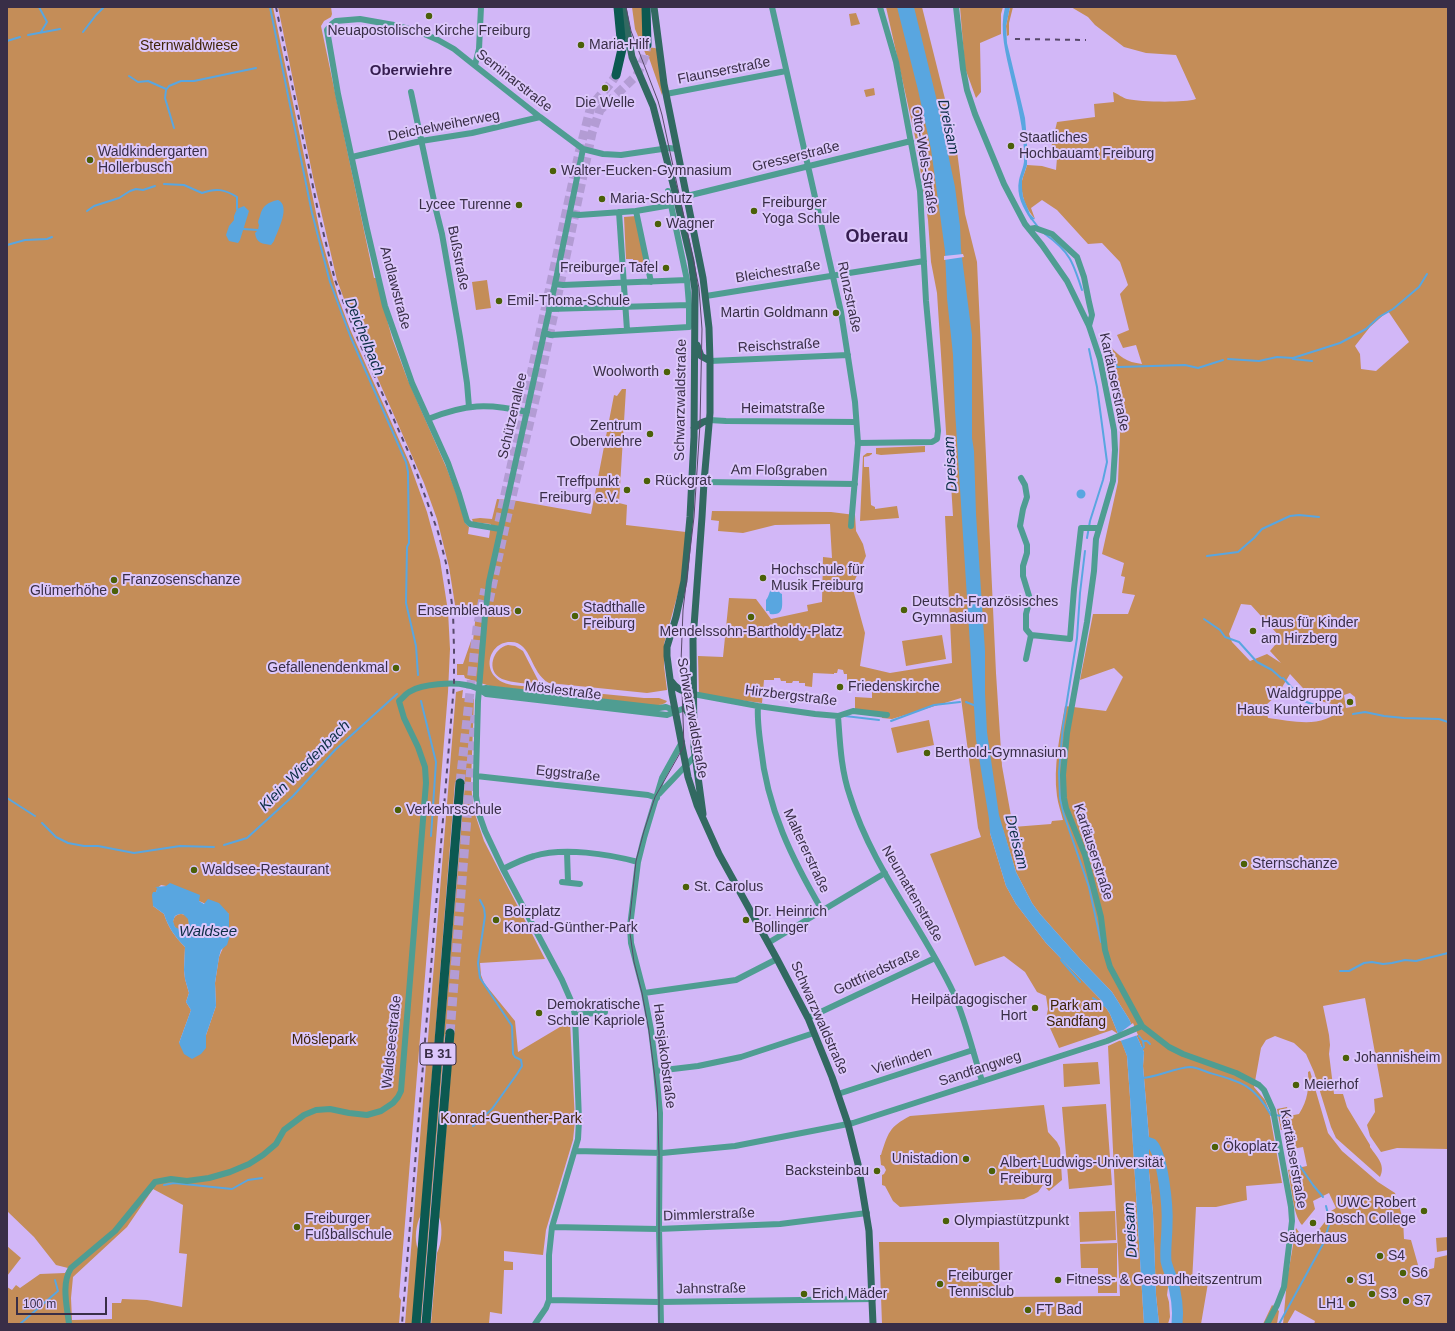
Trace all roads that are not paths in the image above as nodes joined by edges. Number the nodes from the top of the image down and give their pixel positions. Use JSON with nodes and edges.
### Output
{"nodes":[{"id":1,"x":481,"y":7,"type":"edge"},
{"id":2,"x":618,"y":7,"type":"edge"},
{"id":3,"x":623,"y":7,"type":"edge"},
{"id":4,"x":646,"y":7,"type":"edge"},
{"id":5,"x":654,"y":7,"type":"edge"},
{"id":6,"x":772,"y":7,"type":"edge"},
{"id":7,"x":880,"y":7,"type":"edge"},
{"id":8,"x":956,"y":7,"type":"edge"},
{"id":9,"x":336,"y":21,"type":"joint"},
{"id":10,"x":647,"y":45,"type":"tunnel mouth"},
{"id":11,"x":475,"y":65,"type":"junction"},
{"id":12,"x":786,"y":71,"type":"junction"},
{"id":13,"x":616,"y":75,"type":"tunnel mouth"},
{"id":14,"x":412,"y":92,"type":"dead end"},
{"id":15,"x":666,"y":94,"type":"junction"},
{"id":16,"x":540,"y":117,"type":"junction"},
{"id":17,"x":421,"y":141,"type":"junction"},
{"id":18,"x":911,"y":141,"type":"junction"},
{"id":19,"x":583,"y":149,"type":"junction"},
{"id":20,"x":664,"y":149,"type":"junction"},
{"id":21,"x":677,"y":149,"type":"junction"},
{"id":22,"x":352,"y":157,"type":"junction"},
{"id":23,"x":807,"y":166,"type":"junction"},
{"id":24,"x":668,"y":190,"type":"dead end"},
{"id":25,"x":687,"y":196,"type":"junction"},
{"id":26,"x":671,"y":206,"type":"junction"},
{"id":27,"x":636,"y":211,"type":"junction"},
{"id":28,"x":619,"y":212,"type":"junction"},
{"id":29,"x":570,"y":214,"type":"junction"},
{"id":30,"x":1032,"y":229,"type":"junction"},
{"id":31,"x":924,"y":261,"type":"junction"},
{"id":32,"x":833,"y":276,"type":"junction"},
{"id":33,"x":687,"y":280,"type":"junction"},
{"id":34,"x":651,"y":282,"type":"junction"},
{"id":35,"x":624,"y":283,"type":"junction"},
{"id":36,"x":555,"y":284,"type":"junction"},
{"id":37,"x":706,"y":296,"type":"junction"},
{"id":38,"x":689,"y":305,"type":"junction"},
{"id":39,"x":625,"y":307,"type":"junction"},
{"id":40,"x":549,"y":309,"type":"junction"},
{"id":41,"x":1090,"y":326,"type":"junction"},
{"id":42,"x":628,"y":330,"type":"junction"},
{"id":43,"x":544,"y":333,"type":"junction"},
{"id":44,"x":695,"y":337,"type":"junction"},
{"id":45,"x":848,"y":355,"type":"junction"},
{"id":46,"x":710,"y":361,"type":"junction"},
{"id":47,"x":469,"y":407,"type":"junction"},
{"id":48,"x":527,"y":412,"type":"junction"},
{"id":49,"x":428,"y":419,"type":"junction"},
{"id":50,"x":709,"y":420,"type":"junction"},
{"id":51,"x":856,"y":422,"type":"junction"},
{"id":52,"x":694,"y":428,"type":"junction"},
{"id":53,"x":858,"y":443,"type":"junction"},
{"id":54,"x":1021,"y":478,"type":"dead end"},
{"id":55,"x":704,"y":482,"type":"junction"},
{"id":56,"x":855,"y":484,"type":"junction"},
{"id":57,"x":851,"y":526,"type":"dead end"},
{"id":58,"x":1096,"y":527,"type":"junction"},
{"id":59,"x":500,"y":529,"type":"junction"},
{"id":60,"x":1031,"y":635,"type":"junction"},
{"id":61,"x":1026,"y":659,"type":"dead end"},
{"id":62,"x":670,"y":679,"type":"junction"},
{"id":63,"x":480,"y":689,"type":"junction"},
{"id":64,"x":408,"y":692,"type":"joint"},
{"id":65,"x":693,"y":694,"type":"junction"},
{"id":66,"x":758,"y":706,"type":"junction"},
{"id":67,"x":685,"y":708,"type":"junction"},
{"id":68,"x":676,"y":711,"type":"junction"},
{"id":69,"x":888,"y":715,"type":"dead end"},
{"id":70,"x":838,"y":716,"type":"junction"},
{"id":71,"x":694,"y":721,"type":"junction"},
{"id":72,"x":682,"y":742,"type":"junction"},
{"id":73,"x":694,"y":756,"type":"junction"},
{"id":74,"x":686,"y":764,"type":"junction"},
{"id":75,"x":476,"y":776,"type":"junction"},
{"id":76,"x":460,"y":783,"type":"tunnel mouth"},
{"id":77,"x":657,"y":797,"type":"junction"},
{"id":78,"x":704,"y":820,"type":"junction"},
{"id":79,"x":567,"y":852,"type":"junction"},
{"id":80,"x":638,"y":862,"type":"junction"},
{"id":81,"x":503,"y":869,"type":"junction"},
{"id":82,"x":885,"y":873,"type":"junction"},
{"id":83,"x":580,"y":884,"type":"dead end"},
{"id":84,"x":822,"y":910,"type":"junction"},
{"id":85,"x":768,"y":943,"type":"junction"},
{"id":86,"x":935,"y":958,"type":"junction"},
{"id":87,"x":777,"y":959,"type":"junction"},
{"id":88,"x":644,"y":993,"type":"junction"},
{"id":89,"x":605,"y":1012,"type":"dead end"},
{"id":90,"x":575,"y":1015,"type":"junction"},
{"id":91,"x":808,"y":1018,"type":"junction"},
{"id":92,"x":1140,"y":1027,"type":"junction"},
{"id":93,"x":814,"y":1033,"type":"junction"},
{"id":94,"x":450,"y":1034,"type":"tunnel mouth"},
{"id":95,"x":973,"y":1050,"type":"junction"},
{"id":96,"x":656,"y":1071,"type":"junction"},
{"id":97,"x":982,"y":1081,"type":"junction"},
{"id":98,"x":838,"y":1094,"type":"junction"},
{"id":99,"x":848,"y":1124,"type":"junction"},
{"id":100,"x":575,"y":1151,"type":"junction"},
{"id":101,"x":660,"y":1153,"type":"junction"},
{"id":102,"x":867,"y":1213,"type":"junction"},
{"id":103,"x":552,"y":1228,"type":"junction"},
{"id":104,"x":659,"y":1228,"type":"junction"},
{"id":105,"x":872,"y":1299,"type":"junction"},
{"id":106,"x":549,"y":1300,"type":"junction"},
{"id":107,"x":660,"y":1302,"type":"junction"},
{"id":108,"x":69,"y":1324,"type":"edge"},
{"id":109,"x":416,"y":1324,"type":"edge"},
{"id":110,"x":426,"y":1324,"type":"edge"},
{"id":111,"x":535,"y":1324,"type":"edge"},
{"id":112,"x":661,"y":1324,"type":"edge"},
{"id":113,"x":873,"y":1324,"type":"edge"},
{"id":114,"x":1267,"y":1324,"type":"edge"}],
"edges":[{"from":1,"to":11,"type":"street"},
{"from":2,"to":13,"type":"highway"},
{"from":3,"to":20,"type":"main road","name":"Schwarzwaldstraße"},
{"from":4,"to":10,"type":"highway"},
{"from":5,"to":15,"type":"main road","name":"Schwarzwaldstraße"},
{"from":6,"to":12,"type":"street","name":"Runzstraße"},
{"from":7,"to":18,"type":"street","name":"Otto-Wels-Straße"},
{"from":8,"to":30,"type":"street","name":"Kartäuserstraße"},
{"from":9,"to":11,"type":"street","name":"Seminarstraße"},
{"from":9,"to":22,"type":"street","name":"Andlawstraße"},
{"from":11,"to":16,"type":"street","name":"Seminarstraße"},
{"from":12,"to":15,"type":"street","name":"Flaunserstraße"},
{"from":12,"to":23,"type":"street","name":"Runzstraße"},
{"from":14,"to":17,"type":"street","name":"Bußstraße"},
{"from":15,"to":21,"type":"main road","name":"Schwarzwaldstraße"},
{"from":16,"to":17,"type":"street","name":"Deichelweiherweg"},
{"from":16,"to":19,"type":"street","name":"Seminarstraße"},
{"from":17,"to":22,"type":"street","name":"Deichelweiherweg"},
{"from":17,"to":47,"type":"street","name":"Bußstraße"},
{"from":18,"to":23,"type":"street","name":"Gresserstraße"},
{"from":18,"to":31,"type":"street","name":"Otto-Wels-Straße"},
{"from":19,"to":20,"type":"street","name":"Seminarstraße"},
{"from":19,"to":29,"type":"street","name":"Schützenallee"},
{"from":20,"to":21,"type":"street","name":"Seminarstraße"},
{"from":20,"to":44,"type":"main road","name":"Schwarzwaldstraße"},
{"from":21,"to":25,"type":"main road","name":"Schwarzwaldstraße"},
{"from":22,"to":49,"type":"street","name":"Andlawstraße"},
{"from":23,"to":25,"type":"street","name":"Gresserstraße"},
{"from":23,"to":32,"type":"street","name":"Runzstraße"},
{"from":24,"to":26,"type":"street","name":"Schwarzwaldstraße"},
{"from":25,"to":37,"type":"main road","name":"Schwarzwaldstraße"},
{"from":26,"to":27,"type":"street"},
{"from":26,"to":33,"type":"street","name":"Schwarzwaldstraße"},
{"from":27,"to":28,"type":"street"},
{"from":27,"to":34,"type":"street"},
{"from":28,"to":29,"type":"street"},
{"from":28,"to":35,"type":"street"},
{"from":29,"to":36,"type":"street","name":"Schützenallee"},
{"from":30,"to":41,"type":"street","name":"Kartäuserstraße"},
{"from":30,"to":41,"type":"street","name":"Kartäuserstraße"},
{"from":31,"to":32,"type":"street","name":"Bleichestraße"},
{"from":31,"to":53,"type":"street","name":"Otto-Wels-Straße"},
{"from":32,"to":37,"type":"street","name":"Bleichestraße"},
{"from":32,"to":45,"type":"street","name":"Runzstraße"},
{"from":33,"to":34,"type":"street"},
{"from":33,"to":38,"type":"street","name":"Schwarzwaldstraße"},
{"from":34,"to":35,"type":"street"},
{"from":35,"to":36,"type":"street"},
{"from":35,"to":39,"type":"street"},
{"from":36,"to":40,"type":"street","name":"Schützenallee"},
{"from":37,"to":46,"type":"main road","name":"Schwarzwaldstraße"},
{"from":38,"to":39,"type":"street"},
{"from":38,"to":42,"type":"street","name":"Schwarzwaldstraße"},
{"from":39,"to":40,"type":"street"},
{"from":39,"to":42,"type":"street"},
{"from":40,"to":43,"type":"street","name":"Schützenallee"},
{"from":41,"to":58,"type":"street","name":"Kartäuserstraße"},
{"from":42,"to":43,"type":"street","name":"Schwarzwaldstraße"},
{"from":43,"to":48,"type":"street","name":"Schützenallee"},
{"from":44,"to":46,"type":"main road"},
{"from":44,"to":52,"type":"main road","name":"Schwarzwaldstraße"},
{"from":45,"to":46,"type":"street","name":"Reischstraße"},
{"from":45,"to":51,"type":"street","name":"Runzstraße"},
{"from":46,"to":50,"type":"main road","name":"Schwarzwaldstraße"},
{"from":47,"to":48,"type":"street"},
{"from":47,"to":49,"type":"street"},
{"from":48,"to":59,"type":"street","name":"Schützenallee"},
{"from":49,"to":59,"type":"street","name":"Andlawstraße"},
{"from":50,"to":51,"type":"street","name":"Heimatstraße"},
{"from":50,"to":52,"type":"main road"},
{"from":50,"to":55,"type":"main road","name":"Schwarzwaldstraße"},
{"from":51,"to":53,"type":"street","name":"Runzstraße"},
{"from":52,"to":62,"type":"main road","name":"Schwarzwaldstraße"},
{"from":53,"to":56,"type":"street","name":"Runzstraße"},
{"from":54,"to":60,"type":"street"},
{"from":55,"to":56,"type":"street","name":"Am Floßgraben"},
{"from":55,"to":65,"type":"main road","name":"Schwarzwaldstraße"},
{"from":56,"to":57,"type":"street","name":"Runzstraße"},
{"from":58,"to":60,"type":"street"},
{"from":58,"to":92,"type":"street","name":"Kartäuserstraße"},
{"from":59,"to":63,"type":"street","name":"Schützenallee"},
{"from":60,"to":61,"type":"street"},
{"from":62,"to":65,"type":"main road"},
{"from":62,"to":68,"type":"main road","name":"Schwarzwaldstraße"},
{"from":63,"to":64,"type":"street","name":"Möslestraße"},
{"from":63,"to":68,"type":"street","name":"Möslestraße"},
{"from":63,"to":75,"type":"street","name":"Schützenallee"},
{"from":64,"to":108,"type":"street","name":"Waldseestraße"},
{"from":65,"to":66,"type":"street","name":"Hirzbergstraße"},
{"from":65,"to":67,"type":"main road"},
{"from":65,"to":71,"type":"main road","name":"Schwarzwaldstraße"},
{"from":66,"to":70,"type":"street","name":"Hirzbergstraße"},
{"from":66,"to":84,"type":"street","name":"Maltererstraße"},
{"from":67,"to":68,"type":"street"},
{"from":67,"to":71,"type":"main road"},
{"from":68,"to":72,"type":"main road","name":"Schwarzwaldstraße"},
{"from":69,"to":70,"type":"street","name":"Hirzbergstraße"},
{"from":70,"to":82,"type":"street","name":"Neumattenstraße"},
{"from":71,"to":73,"type":"main road","name":"Schwarzwaldstraße"},
{"from":72,"to":74,"type":"main road","name":"Schwarzwaldstraße"},
{"from":72,"to":77,"type":"street","name":"Hansjakobstraße"},
{"from":73,"to":74,"type":"street","name":"Hansjakobstraße"},
{"from":73,"to":78,"type":"main road","name":"Schwarzwaldstraße"},
{"from":74,"to":77,"type":"street","name":"Hansjakobstraße"},
{"from":74,"to":78,"type":"main road","name":"Schwarzwaldstraße"},
{"from":75,"to":77,"type":"street","name":"Eggstraße"},
{"from":75,"to":81,"type":"street","name":"Schützenallee"},
{"from":76,"to":109,"type":"highway","number":"B 31"},
{"from":77,"to":80,"type":"street","name":"Hansjakobstraße"},
{"from":78,"to":85,"type":"main road","name":"Schwarzwaldstraße"},
{"from":79,"to":80,"type":"street"},
{"from":79,"to":81,"type":"street"},
{"from":79,"to":83,"type":"street"},
{"from":80,"to":88,"type":"street","name":"Hansjakobstraße"},
{"from":81,"to":90,"type":"street","name":"Schützenallee"},
{"from":82,"to":84,"type":"street"},
{"from":82,"to":86,"type":"street","name":"Neumattenstraße"},
{"from":84,"to":85,"type":"street"},
{"from":85,"to":87,"type":"main road","name":"Schwarzwaldstraße"},
{"from":86,"to":91,"type":"street","name":"Gottfriedstraße"},
{"from":86,"to":95,"type":"street","name":"Neumattenstraße"},
{"from":87,"to":88,"type":"street"},
{"from":87,"to":91,"type":"main road","name":"Schwarzwaldstraße"},
{"from":88,"to":96,"type":"street","name":"Hansjakobstraße"},
{"from":89,"to":90,"type":"street"},
{"from":90,"to":100,"type":"street","name":"Schützenallee"},
{"from":91,"to":93,"type":"main road","name":"Schwarzwaldstraße"},
{"from":92,"to":97,"type":"street","name":"Sandfangweg"},
{"from":92,"to":114,"type":"street","name":"Kartäuserstraße"},
{"from":93,"to":96,"type":"street"},
{"from":93,"to":98,"type":"main road","name":"Schwarzwaldstraße"},
{"from":94,"to":110,"type":"highway","number":"B 31"},
{"from":95,"to":97,"type":"street","name":"Neumattenstraße"},
{"from":95,"to":98,"type":"street","name":"Vierlinden"},
{"from":96,"to":101,"type":"street","name":"Hansjakobstraße"},
{"from":97,"to":99,"type":"street","name":"Sandfangweg"},
{"from":98,"to":99,"type":"main road","name":"Schwarzwaldstraße"},
{"from":99,"to":101,"type":"street"},
{"from":99,"to":102,"type":"main road","name":"Schwarzwaldstraße"},
{"from":100,"to":101,"type":"street"},
{"from":100,"to":103,"type":"street","name":"Schützenallee"},
{"from":101,"to":104,"type":"street","name":"Hansjakobstraße"},
{"from":102,"to":104,"type":"street","name":"Dimmlerstraße"},
{"from":102,"to":105,"type":"main road","name":"Schwarzwaldstraße"},
{"from":103,"to":104,"type":"street","name":"Dimmlerstraße"},
{"from":103,"to":106,"type":"street","name":"Schützenallee"},
{"from":104,"to":107,"type":"street","name":"Hansjakobstraße"},
{"from":105,"to":107,"type":"street","name":"Jahnstraße"},
{"from":105,"to":113,"type":"main road","name":"Schwarzwaldstraße"},
{"from":106,"to":107,"type":"street","name":"Jahnstraße"},
{"from":106,"to":111,"type":"street"},
{"from":107,"to":112,"type":"street","name":"Hansjakobstraße"}]}
